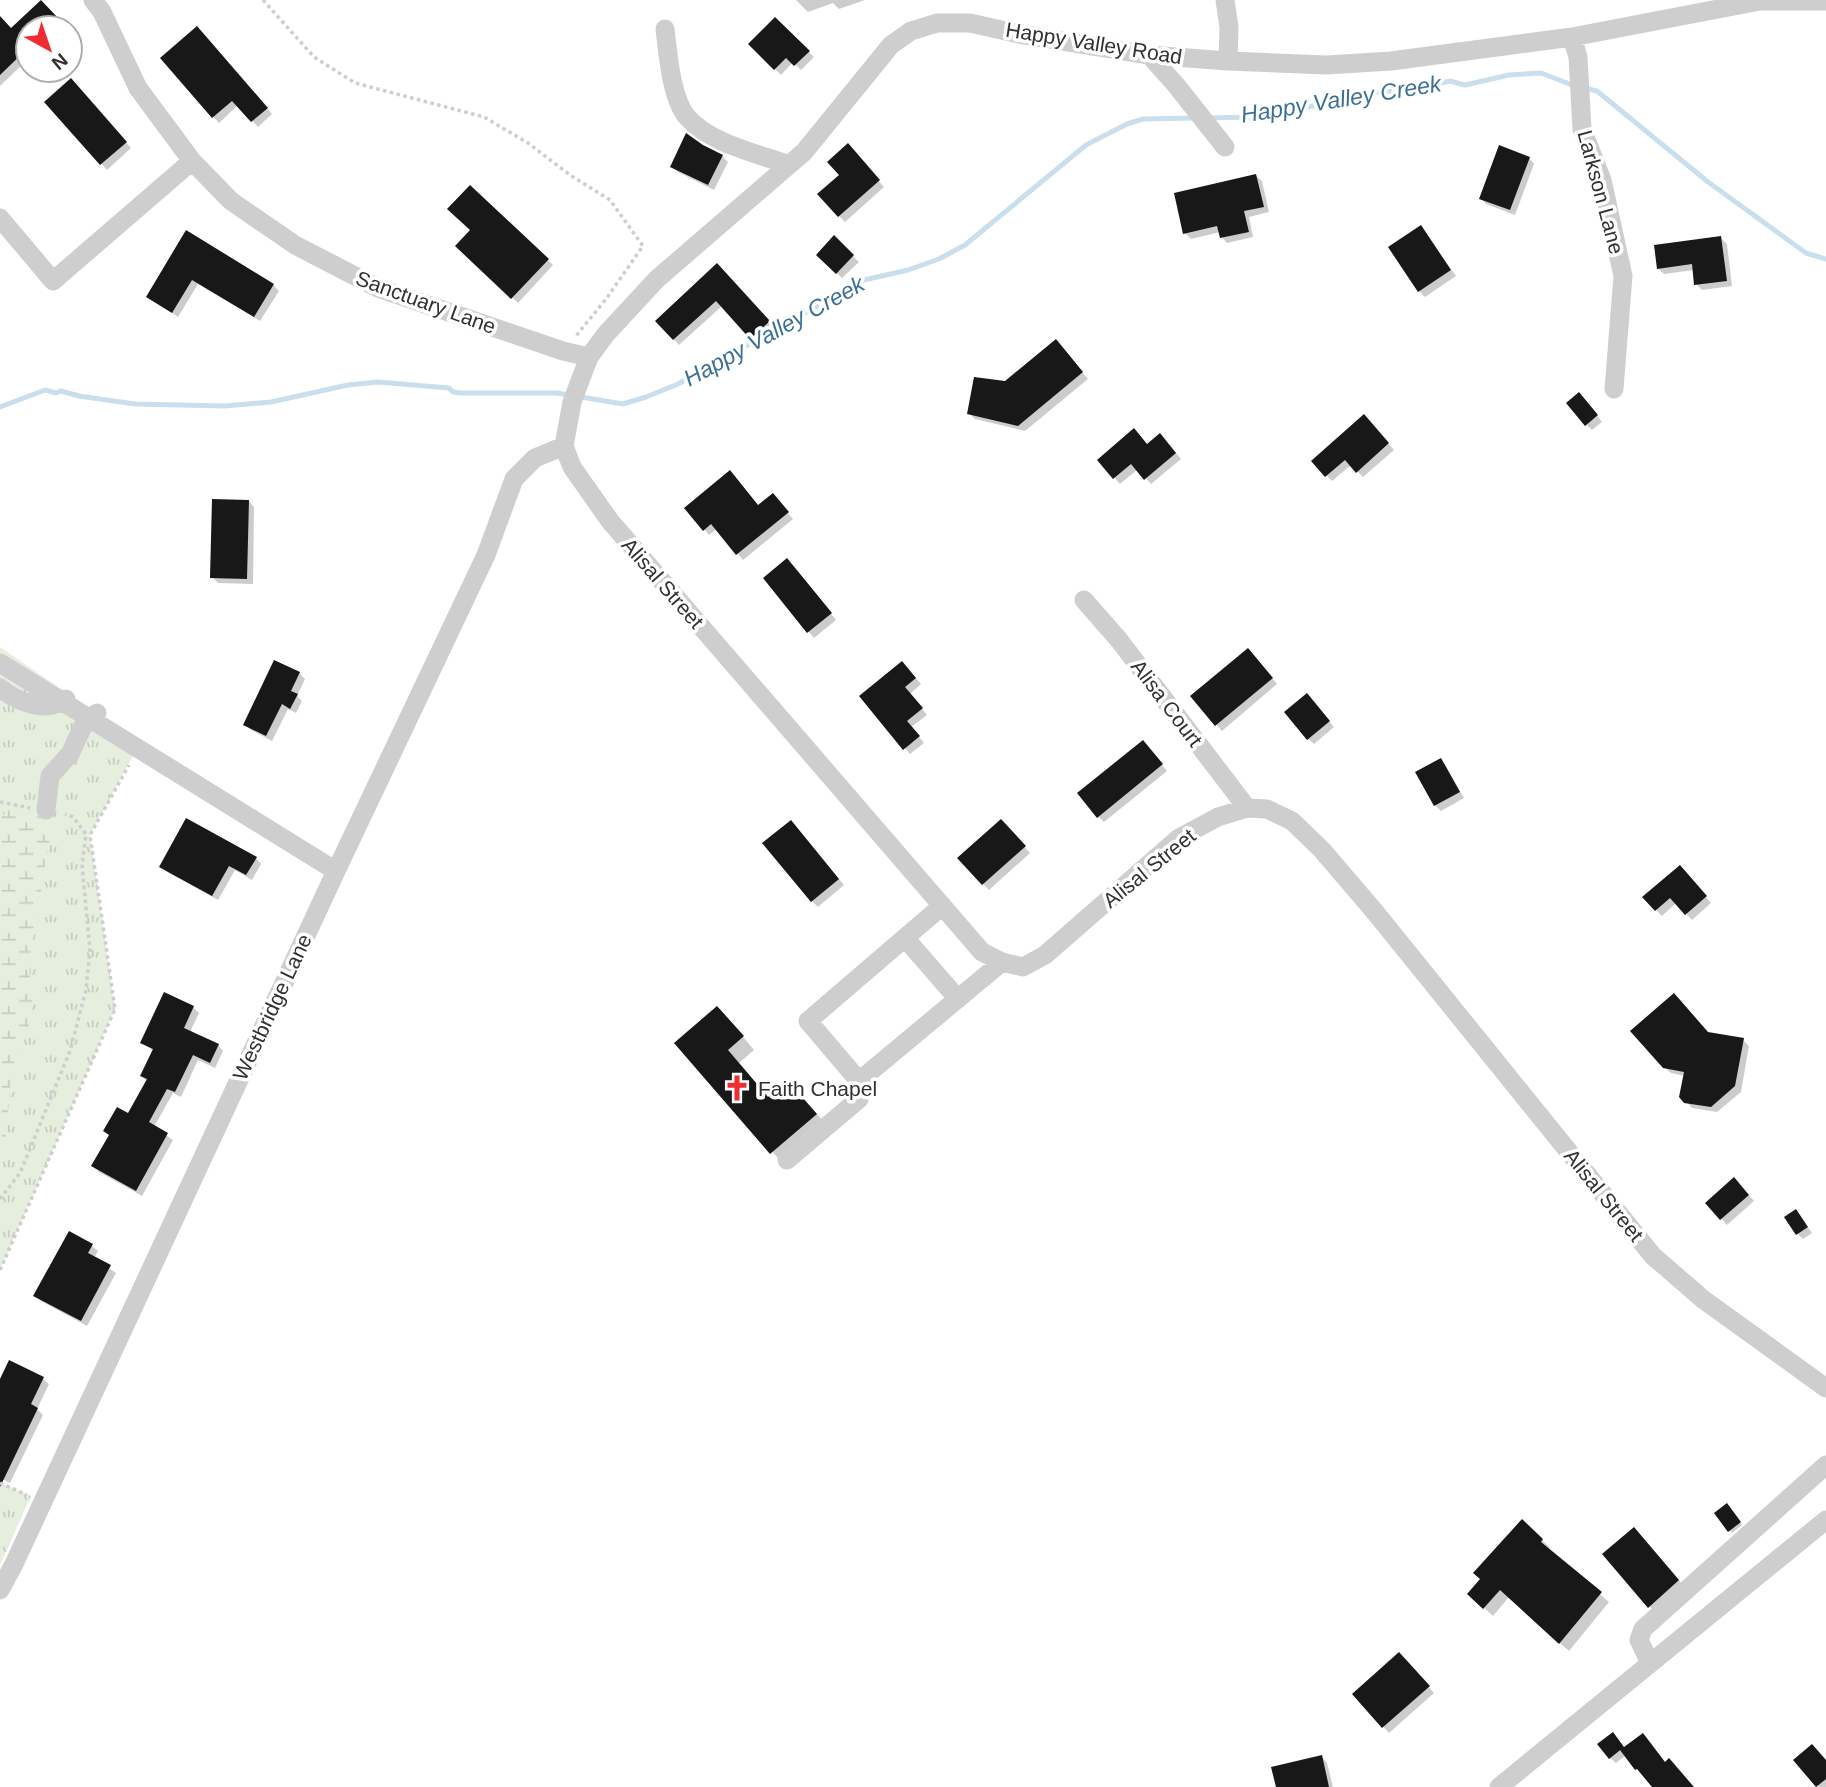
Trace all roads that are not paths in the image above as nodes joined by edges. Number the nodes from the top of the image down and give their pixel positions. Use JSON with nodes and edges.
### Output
{"nodes":[{"id":1,"x":93,"y":0,"type":"edge"},
{"id":2,"x":1225,"y":0,"type":"edge"},
{"id":3,"x":1826,"y":1,"type":"edge"},
{"id":4,"x":665,"y":29,"type":"dead end"},
{"id":5,"x":1573,"y":37,"type":"junction"},
{"id":6,"x":1149,"y":55,"type":"junction"},
{"id":7,"x":1228,"y":61,"type":"junction"},
{"id":8,"x":1225,"y":147,"type":"dead end"},
{"id":9,"x":192,"y":161,"type":"junction"},
{"id":10,"x":789,"y":165,"type":"junction"},
{"id":11,"x":0,"y":218,"type":"edge"},
{"id":12,"x":589,"y":357,"type":"junction"},
{"id":13,"x":1614,"y":389,"type":"dead end"},
{"id":14,"x":564,"y":446,"type":"junction"},
{"id":15,"x":1084,"y":600,"type":"dead end"},
{"id":16,"x":0,"y":663,"type":"edge"},
{"id":17,"x":0,"y":688,"type":"edge"},
{"id":18,"x":66,"y":699,"type":"junction"},
{"id":19,"x":93,"y":716,"type":"junction"},
{"id":20,"x":1247,"y":808,"type":"junction"},
{"id":21,"x":46,"y":810,"type":"road end"},
{"id":22,"x":335,"y":871,"type":"junction"},
{"id":23,"x":942,"y":906,"type":"junction"},
{"id":24,"x":905,"y":938,"type":"junction"},
{"id":25,"x":1002,"y":962,"type":"junction"},
{"id":26,"x":958,"y":999,"type":"junction"},
{"id":27,"x":859,"y":1081,"type":"junction"},
{"id":28,"x":787,"y":1160,"type":"dead end"},
{"id":29,"x":1826,"y":1388,"type":"edge"},
{"id":30,"x":1826,"y":1465,"type":"edge"},
{"id":31,"x":1826,"y":1520,"type":"edge"},
{"id":32,"x":0,"y":1590,"type":"edge"},
{"id":33,"x":1650,"y":1663,"type":"junction"},
{"id":34,"x":1499,"y":1787,"type":"edge"}],
"edges":[{"from":1,"to":9,"type":"street","name":"Sanctuary Lane"},
{"from":2,"to":7,"type":"street"},
{"from":3,"to":5,"type":"street","name":"Happy Valley Road"},
{"from":4,"to":10,"type":"street"},
{"from":5,"to":7,"type":"street","name":"Happy Valley Road"},
{"from":5,"to":13,"type":"street","name":"Larkson Lane"},
{"from":6,"to":7,"type":"street","name":"Happy Valley Road"},
{"from":6,"to":8,"type":"street"},
{"from":6,"to":10,"type":"street","name":"Happy Valley Road"},
{"from":9,"to":11,"type":"street"},
{"from":9,"to":12,"type":"street","name":"Sanctuary Lane"},
{"from":10,"to":12,"type":"street","name":"Happy Valley Road"},
{"from":12,"to":14,"type":"street","name":"Happy Valley Road"},
{"from":14,"to":22,"type":"street","name":"Westbridge Lane"},
{"from":14,"to":23,"type":"street","name":"Alisal Street"},
{"from":15,"to":20,"type":"street","name":"Alisa Court"},
{"from":16,"to":18,"type":"street"},
{"from":17,"to":18,"type":"street"},
{"from":18,"to":19,"type":"street"},
{"from":19,"to":21,"type":"street"},
{"from":19,"to":22,"type":"street"},
{"from":20,"to":25,"type":"street","name":"Alisal Street"},
{"from":20,"to":29,"type":"street","name":"Alisal Street"},
{"from":22,"to":32,"type":"street","name":"Westbridge Lane"},
{"from":23,"to":24,"type":"street"},
{"from":23,"to":25,"type":"street","name":"Alisal Street"},
{"from":24,"to":26,"type":"street"},
{"from":24,"to":27,"type":"street"},
{"from":25,"to":26,"type":"street"},
{"from":26,"to":27,"type":"street"},
{"from":27,"to":28,"type":"street"},
{"from":30,"to":33,"type":"street"},
{"from":31,"to":33,"type":"street"},
{"from":33,"to":34,"type":"street"}]}
